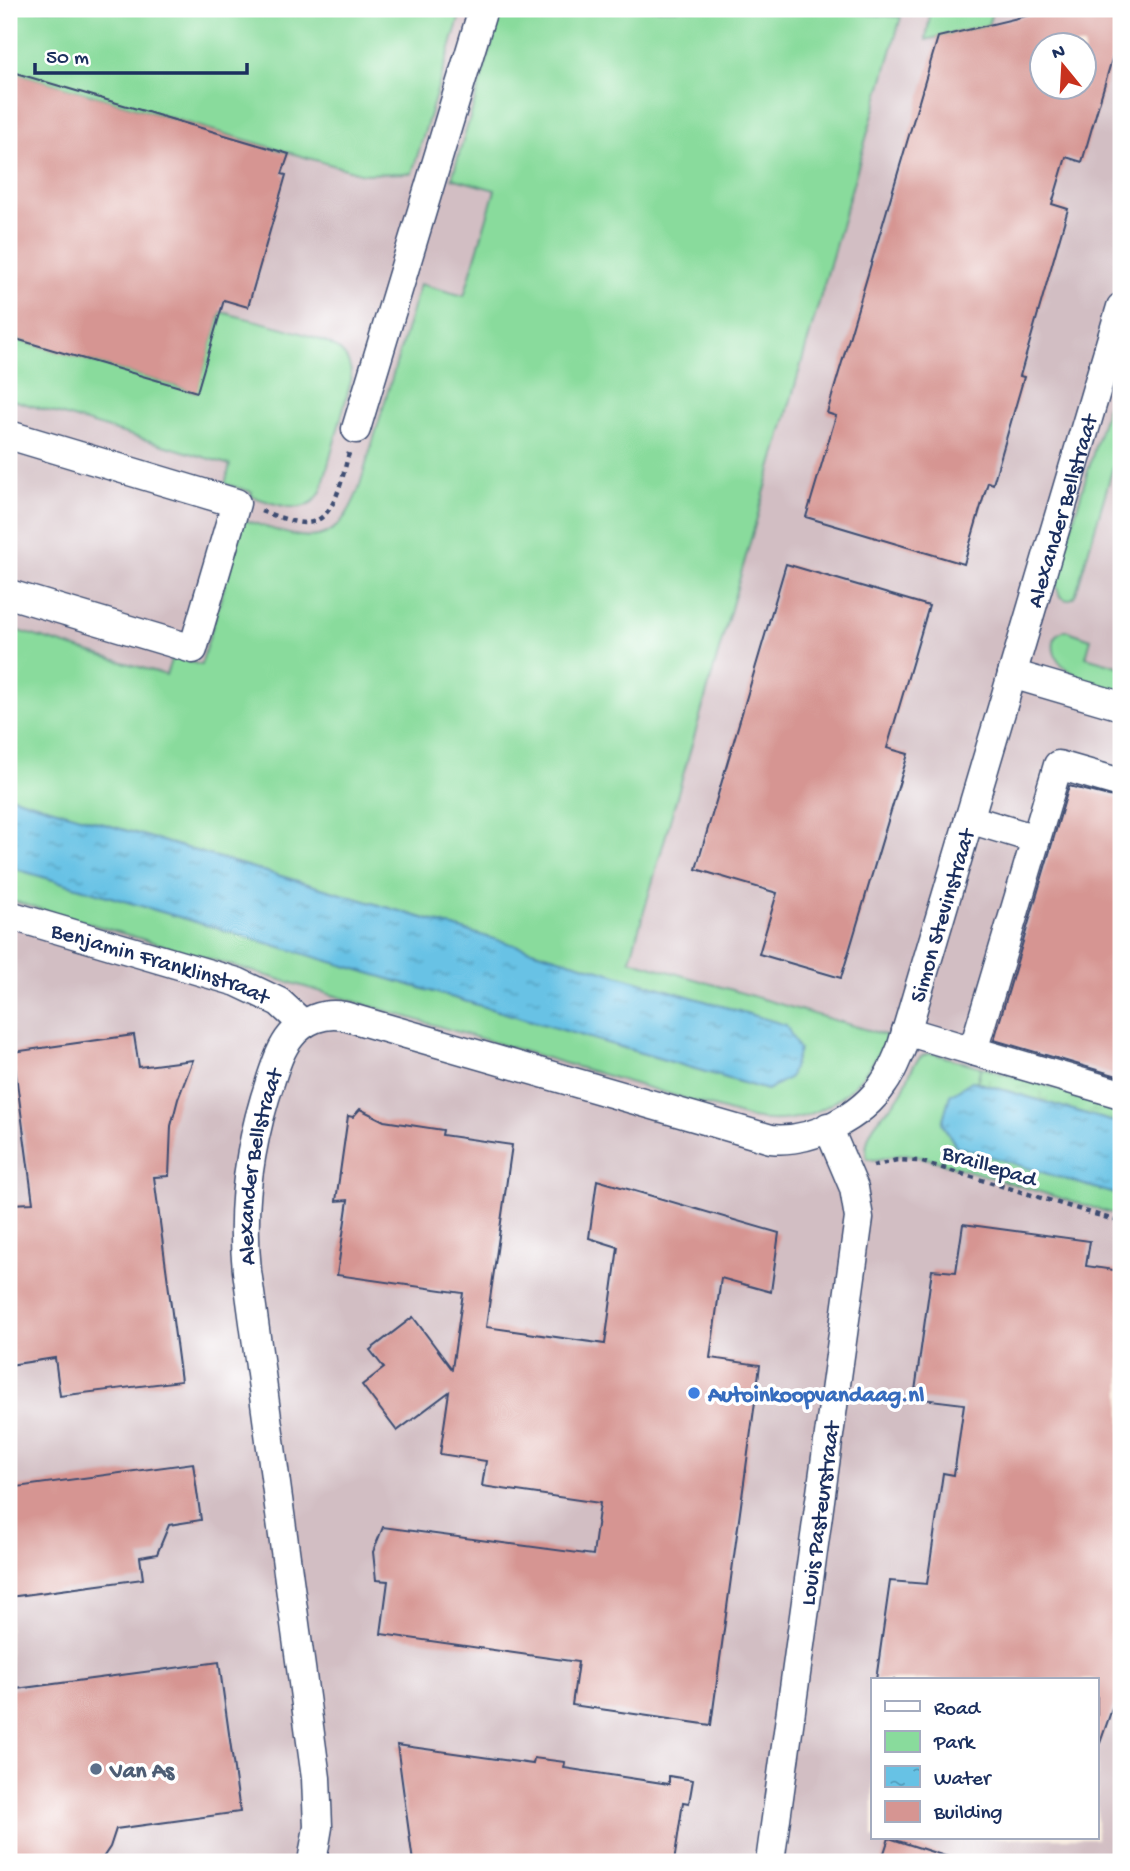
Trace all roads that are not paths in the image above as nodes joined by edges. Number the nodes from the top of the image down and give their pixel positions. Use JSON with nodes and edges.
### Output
{"nodes":[{"id":1,"x":483,"y":9,"type":"edge"},
{"id":2,"x":1121,"y":307,"type":"edge"},
{"id":3,"x":356,"y":429,"type":"road end"},
{"id":4,"x":9,"y":435,"type":"edge"},
{"id":5,"x":9,"y":594,"type":"edge"},
{"id":6,"x":1012,"y":674,"type":"junction"},
{"id":7,"x":1121,"y":706,"type":"edge"},
{"id":8,"x":1121,"y":783,"type":"edge"},
{"id":9,"x":969,"y":819,"type":"junction"},
{"id":10,"x":1036,"y":839,"type":"junction"},
{"id":11,"x":9,"y":915,"type":"edge"},
{"id":12,"x":303,"y":1024,"type":"junction"},
{"id":13,"x":906,"y":1031,"type":"junction"},
{"id":14,"x":973,"y":1051,"type":"junction"},
{"id":15,"x":1121,"y":1094,"type":"edge"},
{"id":16,"x":828,"y":1127,"type":"junction"},
{"id":17,"x":312,"y":1862,"type":"edge"},
{"id":18,"x":770,"y":1862,"type":"edge"}],
"edges":[{"from":1,"to":3,"type":"street"},
{"from":2,"to":6,"type":"street","name":"Alexander Bellstraat"},
{"from":4,"to":5,"type":"street"},
{"from":6,"to":7,"type":"street"},
{"from":6,"to":9,"type":"street","name":"Simon Stevinstraat"},
{"from":8,"to":10,"type":"street"},
{"from":9,"to":10,"type":"street"},
{"from":9,"to":13,"type":"street","name":"Simon Stevinstraat"},
{"from":10,"to":14,"type":"street"},
{"from":11,"to":12,"type":"street","name":"Benjamin Franklinstraat"},
{"from":12,"to":16,"type":"street"},
{"from":12,"to":17,"type":"street","name":"Alexander Bellstraat"},
{"from":13,"to":14,"type":"street"},
{"from":13,"to":16,"type":"street","name":"Simon Stevinstraat"},
{"from":14,"to":15,"type":"street"},
{"from":16,"to":18,"type":"street","name":"Louis Pasteurstraat"}]}
